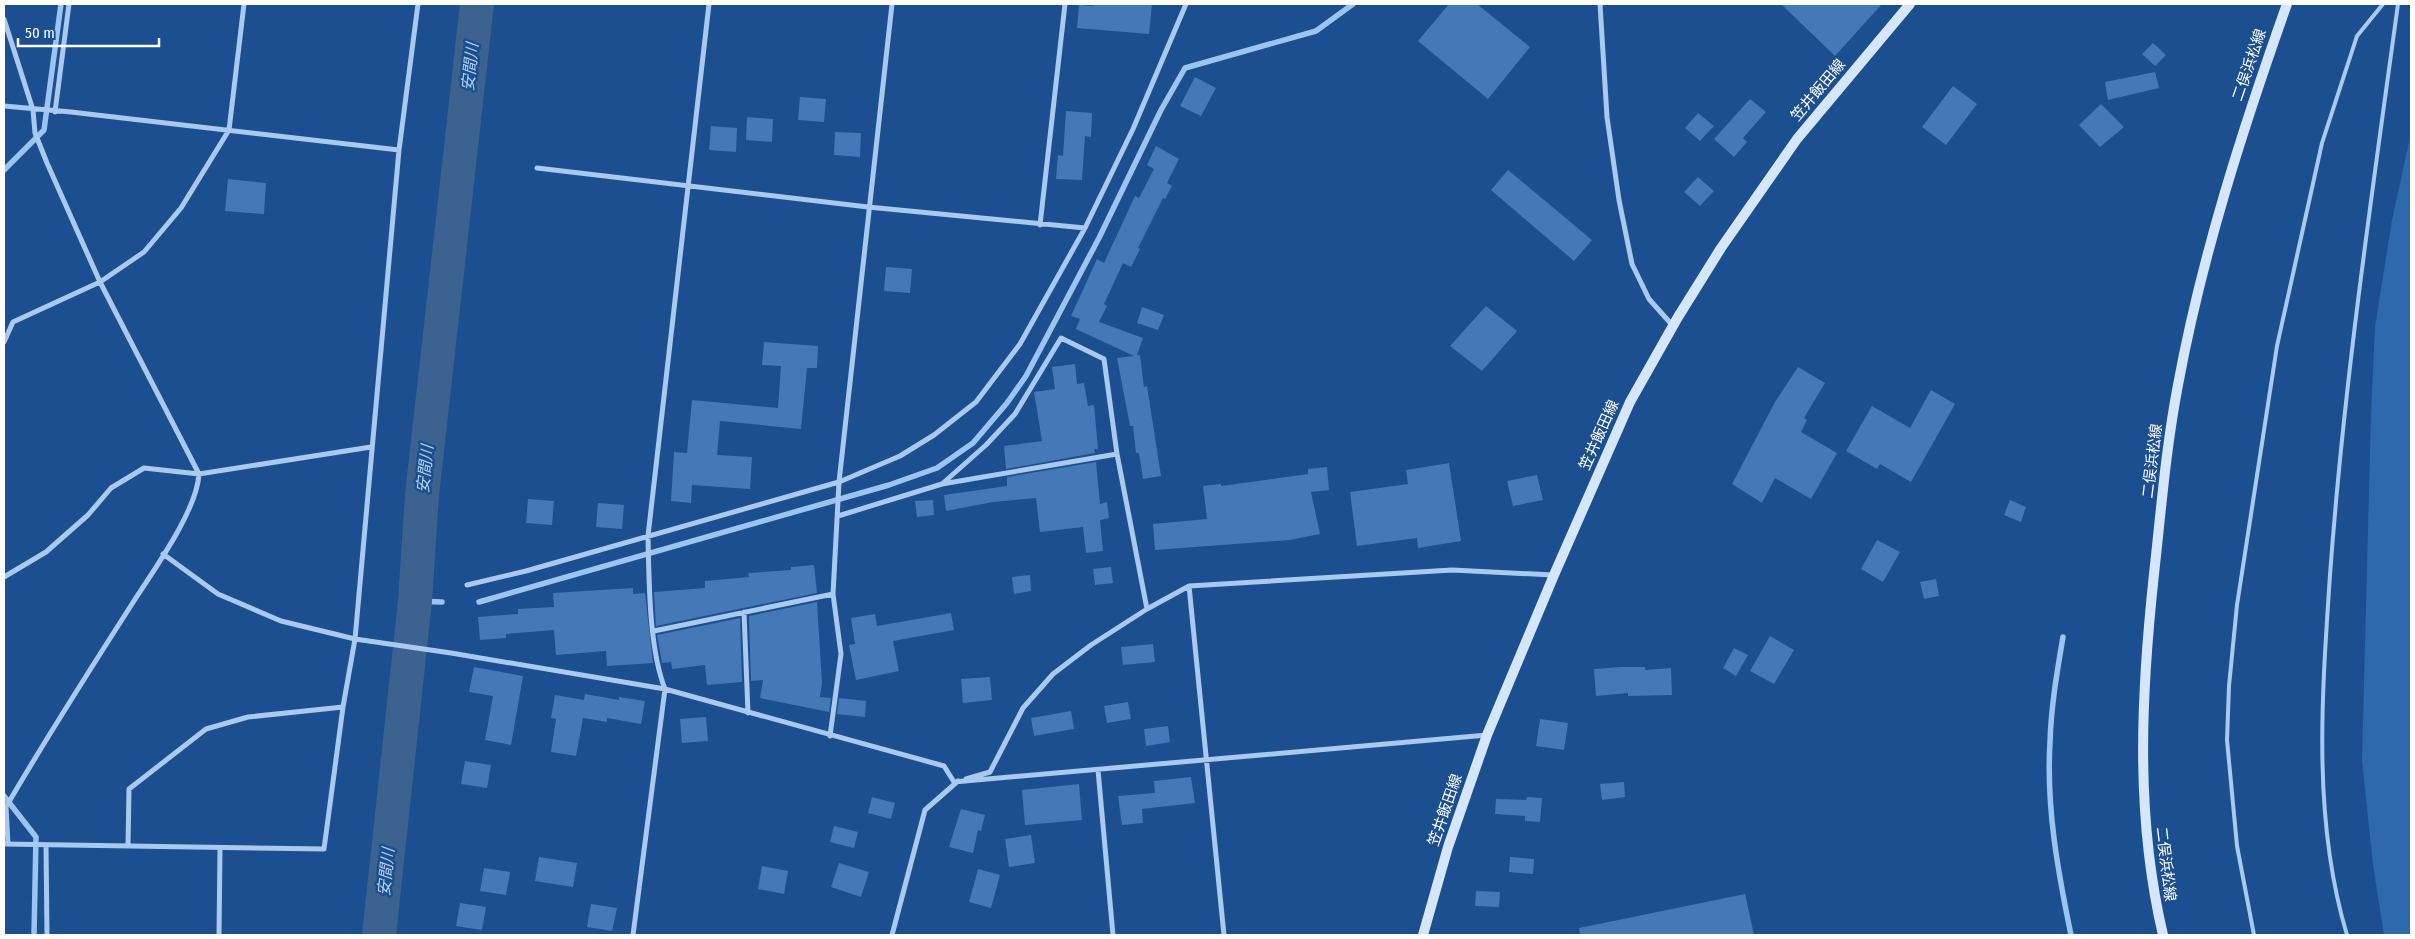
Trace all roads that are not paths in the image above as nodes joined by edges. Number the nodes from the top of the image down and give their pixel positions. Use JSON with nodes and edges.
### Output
{"nodes":[{"id":1,"x":69,"y":4,"type":"edge"},
{"id":2,"x":244,"y":4,"type":"edge"},
{"id":3,"x":418,"y":4,"type":"edge"},
{"id":4,"x":709,"y":4,"type":"edge"},
{"id":5,"x":892,"y":4,"type":"edge"},
{"id":6,"x":1065,"y":4,"type":"edge"},
{"id":7,"x":1186,"y":4,"type":"edge"},
{"id":8,"x":1600,"y":4,"type":"edge"},
{"id":9,"x":1910,"y":4,"type":"edge"},
{"id":10,"x":2287,"y":4,"type":"edge"},
{"id":11,"x":2383,"y":4,"type":"edge"},
{"id":12,"x":2398,"y":4,"type":"edge"},
{"id":13,"x":4,"y":19,"type":"edge"},
{"id":14,"x":4,"y":106,"type":"edge"},
{"id":15,"x":34,"y":110,"type":"junction"},
{"id":16,"x":55,"y":112,"type":"junction"},
{"id":17,"x":228,"y":130,"type":"junction"},
{"id":18,"x":399,"y":150,"type":"junction"},
{"id":19,"x":537,"y":168,"type":"dead end"},
{"id":20,"x":688,"y":186,"type":"junction"},
{"id":21,"x":868,"y":207,"type":"junction"},
{"id":22,"x":1040,"y":225,"type":"junction"},
{"id":23,"x":1085,"y":228,"type":"junction"},
{"id":24,"x":100,"y":282,"type":"junction"},
{"id":25,"x":1673,"y":326,"type":"junction"},
{"id":26,"x":4,"y":342,"type":"edge"},
{"id":27,"x":371,"y":447,"type":"junction"},
{"id":28,"x":1117,"y":454,"type":"junction"},
{"id":29,"x":199,"y":474,"type":"junction"},
{"id":30,"x":942,"y":484,"type":"junction"},
{"id":31,"x":839,"y":485,"type":"junction"},
{"id":32,"x":838,"y":515,"type":"junction"},
{"id":33,"x":648,"y":539,"type":"junction"},
{"id":34,"x":163,"y":554,"type":"junction"},
{"id":35,"x":1554,"y":575,"type":"junction"},
{"id":36,"x":4,"y":577,"type":"edge"},
{"id":37,"x":467,"y":585,"type":"dead end"},
{"id":38,"x":1189,"y":586,"type":"junction"},
{"id":39,"x":833,"y":594,"type":"junction"},
{"id":40,"x":1147,"y":609,"type":"junction"},
{"id":41,"x":744,"y":612,"type":"junction"},
{"id":42,"x":654,"y":631,"type":"junction"},
{"id":43,"x":355,"y":639,"type":"junction"},
{"id":44,"x":665,"y":689,"type":"junction"},
{"id":45,"x":343,"y":707,"type":"junction"},
{"id":46,"x":748,"y":712,"type":"junction"},
{"id":47,"x":1487,"y":735,"type":"junction"},
{"id":48,"x":830,"y":736,"type":"junction"},
{"id":49,"x":1206,"y":760,"type":"junction"},
{"id":50,"x":1098,"y":770,"type":"junction"},
{"id":51,"x":954,"y":782,"type":"junction"},
{"id":52,"x":6,"y":844,"type":"edge"},
{"id":53,"x":44,"y":846,"type":"junction"},
{"id":54,"x":128,"y":846,"type":"junction"},
{"id":55,"x":220,"y":850,"type":"junction"},
{"id":56,"x":47,"y":935,"type":"edge"},
{"id":57,"x":219,"y":935,"type":"edge"},
{"id":58,"x":633,"y":935,"type":"edge"},
{"id":59,"x":892,"y":935,"type":"edge"},
{"id":60,"x":1113,"y":935,"type":"edge"},
{"id":61,"x":1224,"y":935,"type":"edge"},
{"id":62,"x":1424,"y":935,"type":"edge"},
{"id":63,"x":2163,"y":935,"type":"edge"},
{"id":64,"x":2254,"y":935,"type":"edge"},
{"id":65,"x":2347,"y":935,"type":"edge"}],
"edges":[{"from":1,"to":16,"type":"street"},
{"from":2,"to":17,"type":"street"},
{"from":3,"to":18,"type":"street"},
{"from":4,"to":20,"type":"street"},
{"from":5,"to":21,"type":"street"},
{"from":6,"to":22,"type":"street"},
{"from":7,"to":23,"type":"street"},
{"from":8,"to":25,"type":"street"},
{"from":9,"to":25,"type":"main road","name":"笠井飯田線"},
{"from":10,"to":63,"type":"main road","name":"二俣浜松線"},
{"from":11,"to":64,"type":"lane"},
{"from":12,"to":65,"type":"lane"},
{"from":13,"to":15,"type":"street"},
{"from":14,"to":15,"type":"street"},
{"from":15,"to":16,"type":"street"},
{"from":15,"to":24,"type":"street"},
{"from":16,"to":17,"type":"street"},
{"from":17,"to":18,"type":"street"},
{"from":17,"to":24,"type":"street"},
{"from":18,"to":27,"type":"street"},
{"from":19,"to":20,"type":"street"},
{"from":20,"to":21,"type":"street"},
{"from":20,"to":33,"type":"street"},
{"from":21,"to":22,"type":"street"},
{"from":21,"to":31,"type":"street"},
{"from":22,"to":23,"type":"street"},
{"from":23,"to":31,"type":"street"},
{"from":24,"to":26,"type":"street"},
{"from":24,"to":29,"type":"street"},
{"from":25,"to":35,"type":"main road","name":"笠井飯田線"},
{"from":27,"to":29,"type":"street"},
{"from":27,"to":43,"type":"street"},
{"from":28,"to":30,"type":"street"},
{"from":28,"to":30,"type":"street"},
{"from":28,"to":40,"type":"street"},
{"from":29,"to":34,"type":"street"},
{"from":29,"to":36,"type":"street"},
{"from":30,"to":32,"type":"street"},
{"from":31,"to":32,"type":"street"},
{"from":31,"to":33,"type":"street"},
{"from":32,"to":39,"type":"street"},
{"from":33,"to":37,"type":"street"},
{"from":33,"to":42,"type":"street"},
{"from":34,"to":43,"type":"street"},
{"from":34,"to":52,"type":"street"},
{"from":35,"to":38,"type":"street"},
{"from":35,"to":47,"type":"main road","name":"笠井飯田線"},
{"from":38,"to":40,"type":"street"},
{"from":38,"to":49,"type":"street"},
{"from":39,"to":41,"type":"street"},
{"from":39,"to":48,"type":"street"},
{"from":40,"to":51,"type":"street"},
{"from":41,"to":42,"type":"street"},
{"from":41,"to":46,"type":"street"},
{"from":42,"to":44,"type":"street"},
{"from":43,"to":44,"type":"street"},
{"from":43,"to":45,"type":"street"},
{"from":44,"to":46,"type":"street"},
{"from":44,"to":58,"type":"street"},
{"from":45,"to":54,"type":"street"},
{"from":45,"to":55,"type":"street"},
{"from":46,"to":48,"type":"street"},
{"from":47,"to":49,"type":"street"},
{"from":47,"to":62,"type":"main road","name":"笠井飯田線"},
{"from":48,"to":51,"type":"street"},
{"from":49,"to":50,"type":"street"},
{"from":49,"to":61,"type":"street"},
{"from":50,"to":51,"type":"street"},
{"from":50,"to":60,"type":"street"},
{"from":51,"to":59,"type":"street"},
{"from":52,"to":53,"type":"street"},
{"from":53,"to":54,"type":"street"},
{"from":53,"to":56,"type":"street"},
{"from":54,"to":55,"type":"street"},
{"from":55,"to":57,"type":"street"}]}
